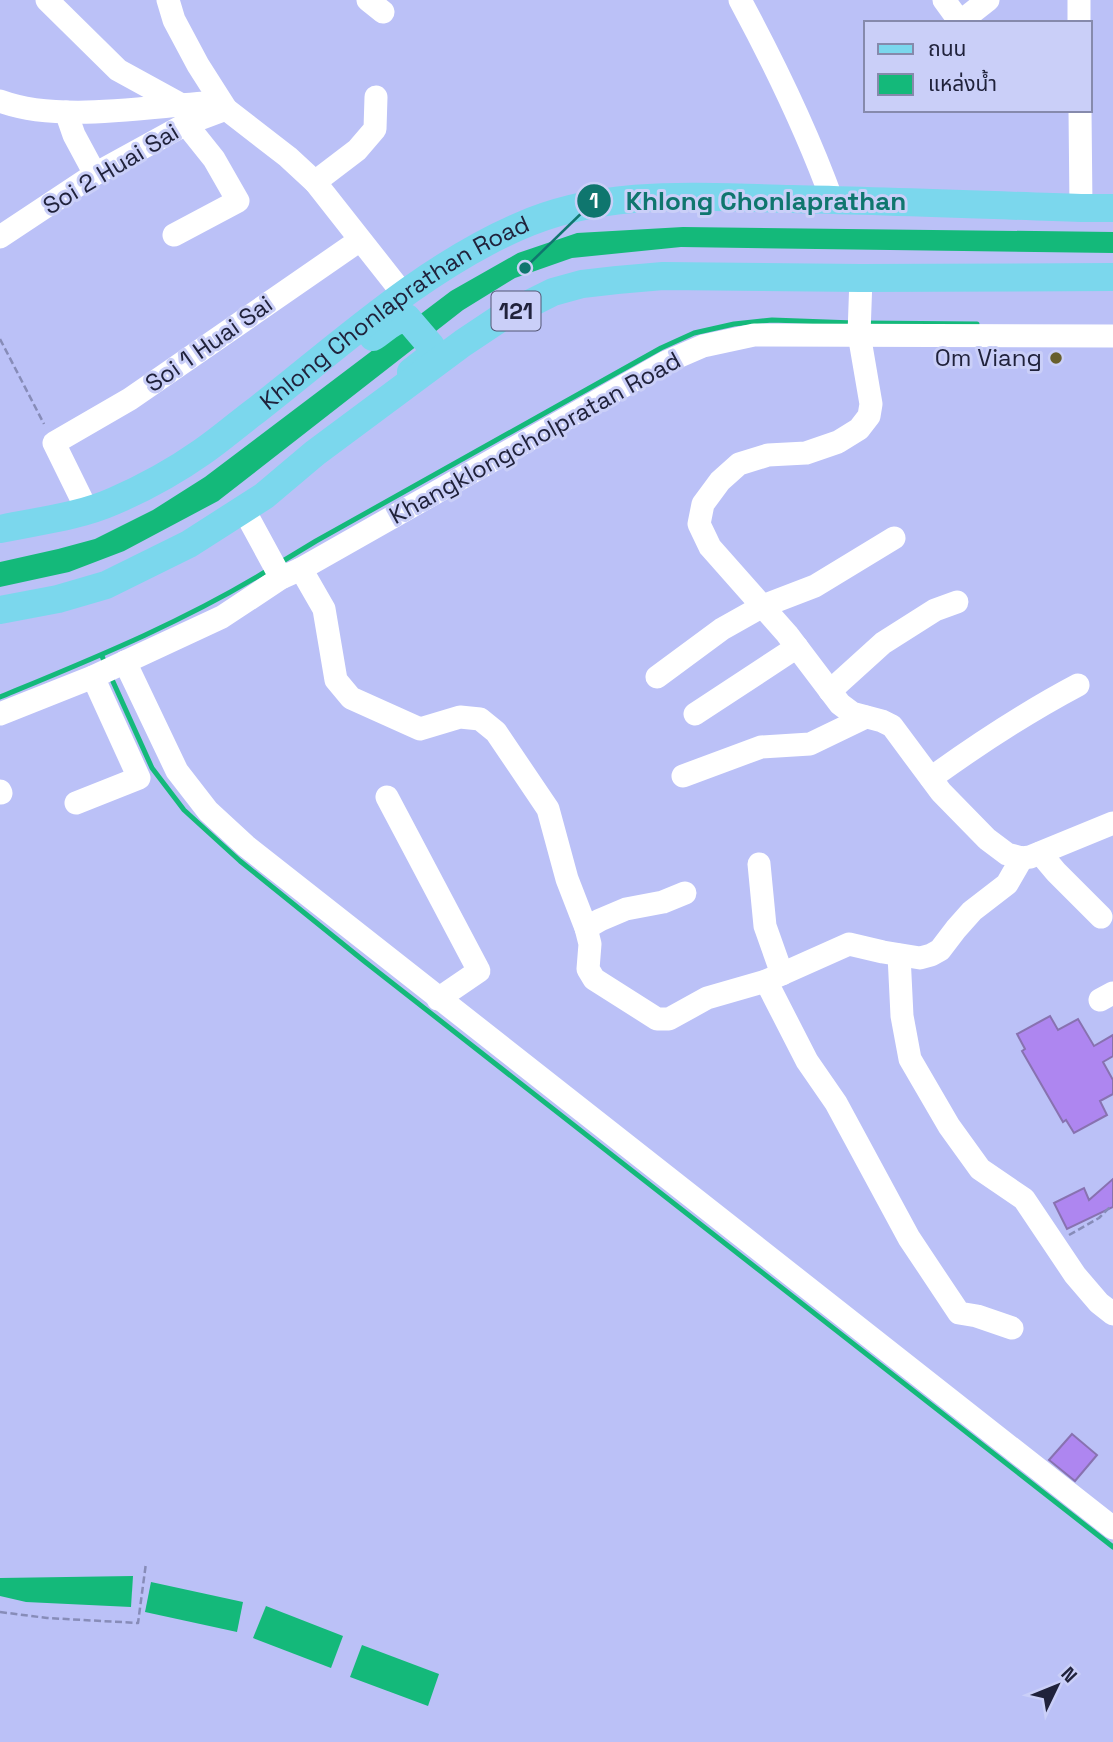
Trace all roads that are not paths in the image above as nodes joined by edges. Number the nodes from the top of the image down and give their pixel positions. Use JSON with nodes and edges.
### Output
{"nodes":[{"id":1,"x":47,"y":0,"type":"edge"},
{"id":2,"x":168,"y":0,"type":"edge"},
{"id":3,"x":740,"y":0,"type":"edge"},
{"id":4,"x":944,"y":0,"type":"edge"},
{"id":5,"x":988,"y":0,"type":"edge"},
{"id":6,"x":1079,"y":0,"type":"edge"},
{"id":7,"x":959,"y":21,"type":"edge"},
{"id":8,"x":961,"y":21,"type":"edge"},
{"id":9,"x":1079,"y":21,"type":"edge"},
{"id":10,"x":376,"y":97,"type":"dead end"},
{"id":11,"x":0,"y":101,"type":"edge"},
{"id":12,"x":223,"y":106,"type":"junction"},
{"id":13,"x":66,"y":112,"type":"junction"},
{"id":14,"x":1080,"y":112,"type":"edge"},
{"id":15,"x":183,"y":114,"type":"junction"},
{"id":16,"x":95,"y":174,"type":"junction"},
{"id":17,"x":315,"y":182,"type":"junction"},
{"id":18,"x":832,"y":200,"type":"junction"},
{"id":19,"x":1081,"y":208,"type":"junction"},
{"id":20,"x":1113,"y":208,"type":"edge"},
{"id":21,"x":174,"y":235,"type":"dead end"},
{"id":22,"x":0,"y":237,"type":"edge"},
{"id":23,"x":360,"y":240,"type":"junction"},
{"id":24,"x":1113,"y":277,"type":"edge"},
{"id":25,"x":553,"y":292,"type":"junction"},
{"id":26,"x":409,"y":307,"type":"junction"},
{"id":27,"x":860,"y":311,"type":"junction"},
{"id":28,"x":1113,"y":336,"type":"edge"},
{"id":29,"x":437,"y":344,"type":"junction"},
{"id":30,"x":315,"y":453,"type":"junction"},
{"id":31,"x":87,"y":510,"type":"junction"},
{"id":32,"x":244,"y":510,"type":"junction"},
{"id":33,"x":0,"y":529,"type":"edge"},
{"id":34,"x":894,"y":538,"type":"dead end"},
{"id":35,"x":286,"y":573,"type":"junction"},
{"id":36,"x":957,"y":602,"type":"dead end"},
{"id":37,"x":763,"y":606,"type":"junction"},
{"id":38,"x":0,"y":610,"type":"edge"},
{"id":39,"x":797,"y":647,"type":"junction"},
{"id":40,"x":125,"y":662,"type":"junction"},
{"id":41,"x":98,"y":675,"type":"junction"},
{"id":42,"x":657,"y":677,"type":"dead end"},
{"id":43,"x":1078,"y":685,"type":"dead end"},
{"id":44,"x":830,"y":691,"type":"junction"},
{"id":45,"x":0,"y":714,"type":"edge"},
{"id":46,"x":695,"y":714,"type":"dead end"},
{"id":47,"x":866,"y":717,"type":"junction"},
{"id":48,"x":683,"y":776,"type":"dead end"},
{"id":49,"x":931,"y":778,"type":"junction"},
{"id":50,"x":387,"y":797,"type":"dead end"},
{"id":51,"x":76,"y":803,"type":"dead end"},
{"id":52,"x":1113,"y":823,"type":"edge"},
{"id":53,"x":1031,"y":856,"type":"junction"},
{"id":54,"x":759,"y":864,"type":"dead end"},
{"id":55,"x":685,"y":893,"type":"dead end"},
{"id":56,"x":1101,"y":917,"type":"dead end"},
{"id":57,"x":586,"y":928,"type":"junction"},
{"id":58,"x":899,"y":955,"type":"junction"},
{"id":59,"x":774,"y":978,"type":"junction"},
{"id":60,"x":438,"y":999,"type":"junction"},
{"id":61,"x":1106,"y":1309,"type":"edge"},
{"id":62,"x":1012,"y":1328,"type":"dead end"},
{"id":63,"x":1113,"y":1528,"type":"edge"}],
"edges":[{"from":1,"to":15,"type":"street"},
{"from":2,"to":12,"type":"street"},
{"from":3,"to":18,"type":"street"},
{"from":4,"to":7,"type":"street"},
{"from":5,"to":8,"type":"street"},
{"from":6,"to":9,"type":"street"},
{"from":10,"to":17,"type":"street"},
{"from":11,"to":13,"type":"street"},
{"from":12,"to":15,"type":"street","name":"Soi 2 Huai Sai"},
{"from":12,"to":17,"type":"street"},
{"from":13,"to":15,"type":"street"},
{"from":13,"to":16,"type":"street"},
{"from":14,"to":19,"type":"street"},
{"from":15,"to":16,"type":"street","name":"Soi 2 Huai Sai"},
{"from":15,"to":21,"type":"street"},
{"from":16,"to":22,"type":"street","name":"Soi 2 Huai Sai"},
{"from":17,"to":23,"type":"street"},
{"from":18,"to":19,"type":"main road","name":"Khlong Chonlaprathan Road"},
{"from":18,"to":26,"type":"main road","name":"Khlong Chonlaprathan Road"},
{"from":19,"to":20,"type":"main road","name":"Khlong Chonlaprathan Road"},
{"from":23,"to":26,"type":"street"},
{"from":23,"to":31,"type":"street","name":"Soi 1 Huai Sai"},
{"from":24,"to":27,"type":"main road","number":"121"},
{"from":25,"to":27,"type":"main road","number":"121"},
{"from":25,"to":29,"type":"main road"},
{"from":25,"to":30,"type":"main road","number":"121"},
{"from":26,"to":29,"type":"main road"},
{"from":26,"to":31,"type":"main road","name":"Khlong Chonlaprathan Road"},
{"from":27,"to":28,"type":"street","name":"Khangklongcholpratan Road"},
{"from":27,"to":35,"type":"street","name":"Khangklongcholpratan Road"},
{"from":27,"to":37,"type":"street"},
{"from":29,"to":30,"type":"main road"},
{"from":30,"to":32,"type":"main road","number":"121"},
{"from":31,"to":33,"type":"main road","name":"Khlong Chonlaprathan Road"},
{"from":32,"to":35,"type":"street"},
{"from":32,"to":38,"type":"main road","number":"121"},
{"from":34,"to":37,"type":"street"},
{"from":35,"to":40,"type":"street","name":"Khangklongcholpratan Road"},
{"from":35,"to":57,"type":"street"},
{"from":36,"to":44,"type":"street"},
{"from":37,"to":39,"type":"street"},
{"from":37,"to":42,"type":"street"},
{"from":39,"to":44,"type":"street"},
{"from":39,"to":46,"type":"street"},
{"from":40,"to":41,"type":"street","name":"Khangklongcholpratan Road"},
{"from":40,"to":60,"type":"street"},
{"from":41,"to":45,"type":"street","name":"Khangklongcholpratan Road"},
{"from":41,"to":51,"type":"street"},
{"from":43,"to":49,"type":"street"},
{"from":44,"to":47,"type":"street"},
{"from":47,"to":48,"type":"street"},
{"from":47,"to":49,"type":"street"},
{"from":49,"to":53,"type":"street"},
{"from":50,"to":60,"type":"street"},
{"from":52,"to":53,"type":"street"},
{"from":53,"to":56,"type":"street"},
{"from":53,"to":58,"type":"street"},
{"from":54,"to":59,"type":"street"},
{"from":55,"to":57,"type":"street"},
{"from":57,"to":59,"type":"street"},
{"from":58,"to":59,"type":"street"},
{"from":58,"to":61,"type":"street"},
{"from":59,"to":62,"type":"street"},
{"from":60,"to":63,"type":"street"}]}
